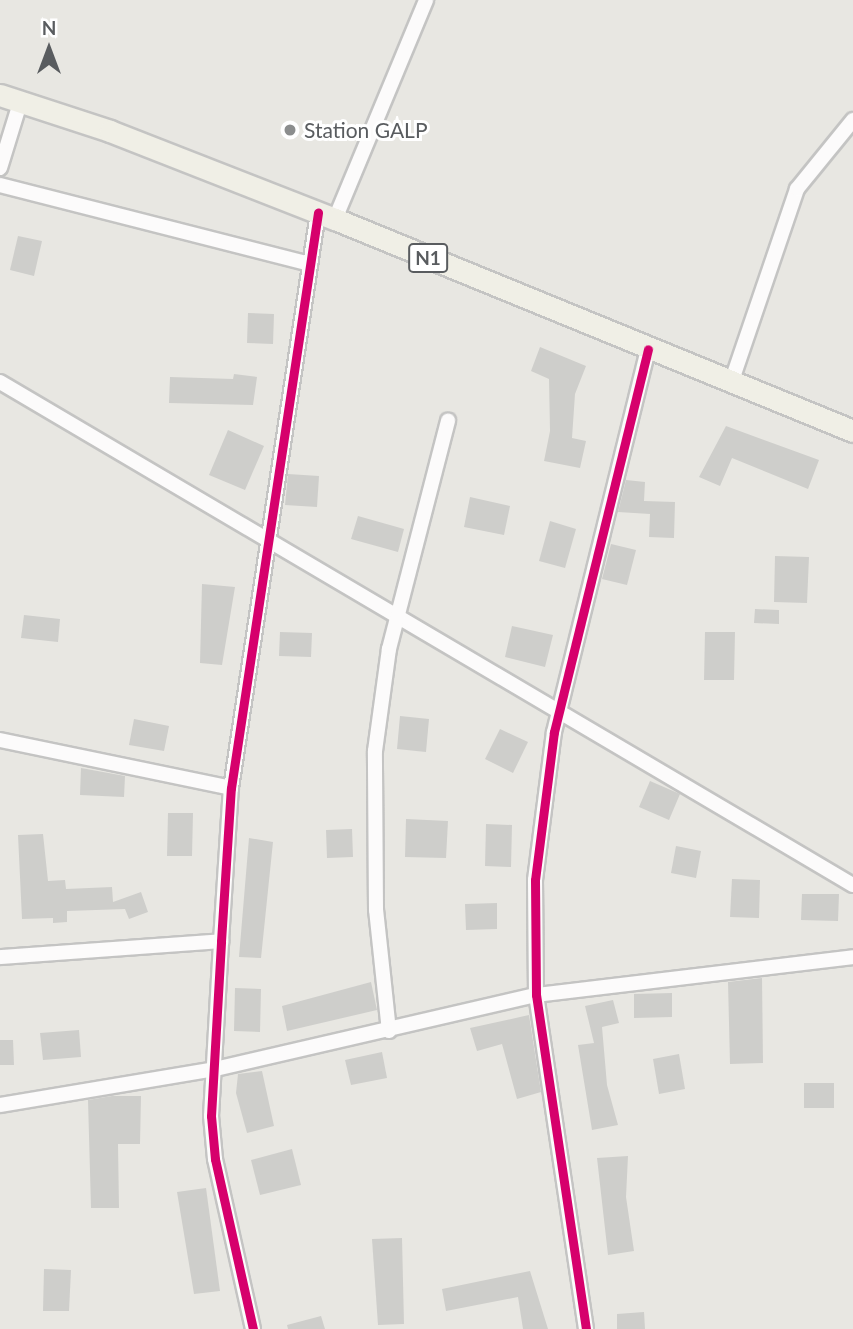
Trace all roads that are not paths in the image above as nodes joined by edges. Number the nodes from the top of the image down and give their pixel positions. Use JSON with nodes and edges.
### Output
{"nodes":[{"id":1,"x":426,"y":0,"type":"edge"},
{"id":2,"x":0,"y":95,"type":"edge"},
{"id":3,"x":20,"y":103,"type":"junction"},
{"id":4,"x":853,"y":120,"type":"edge"},
{"id":5,"x":0,"y":168,"type":"edge"},
{"id":6,"x":0,"y":185,"type":"edge"},
{"id":7,"x":326,"y":216,"type":"junction"},
{"id":8,"x":310,"y":264,"type":"junction"},
{"id":9,"x":649,"y":349,"type":"junction"},
{"id":10,"x":0,"y":382,"type":"edge"},
{"id":11,"x":731,"y":383,"type":"junction"},
{"id":12,"x":448,"y":421,"type":"dead end"},
{"id":13,"x":853,"y":431,"type":"edge"},
{"id":14,"x":268,"y":540,"type":"junction"},
{"id":15,"x":399,"y":618,"type":"junction"},
{"id":16,"x":559,"y":712,"type":"junction"},
{"id":17,"x":0,"y":740,"type":"edge"},
{"id":18,"x":231,"y":788,"type":"junction"},
{"id":19,"x":853,"y":885,"type":"edge"},
{"id":20,"x":221,"y":941,"type":"junction"},
{"id":21,"x":0,"y":957,"type":"edge"},
{"id":22,"x":853,"y":957,"type":"edge"},
{"id":23,"x":536,"y":995,"type":"junction"},
{"id":24,"x":389,"y":1031,"type":"junction"},
{"id":25,"x":215,"y":1069,"type":"junction"},
{"id":26,"x":0,"y":1105,"type":"edge"},
{"id":27,"x":253,"y":1329,"type":"edge"},
{"id":28,"x":586,"y":1329,"type":"edge"}],
"edges":[{"from":1,"to":7,"type":"street"},
{"from":2,"to":3,"type":"main road","number":"N1"},
{"from":3,"to":5,"type":"street"},
{"from":3,"to":7,"type":"main road","number":"N1"},
{"from":4,"to":11,"type":"street"},
{"from":6,"to":8,"type":"street"},
{"from":7,"to":8,"type":"street"},
{"from":7,"to":9,"type":"main road","number":"N1"},
{"from":8,"to":14,"type":"street"},
{"from":9,"to":11,"type":"main road","number":"N1"},
{"from":9,"to":16,"type":"street"},
{"from":10,"to":14,"type":"street"},
{"from":11,"to":13,"type":"main road","number":"N1"},
{"from":12,"to":15,"type":"street"},
{"from":14,"to":15,"type":"street"},
{"from":14,"to":18,"type":"street"},
{"from":15,"to":16,"type":"street"},
{"from":15,"to":24,"type":"street"},
{"from":16,"to":19,"type":"street"},
{"from":16,"to":23,"type":"street"},
{"from":17,"to":18,"type":"street"},
{"from":18,"to":20,"type":"street"},
{"from":20,"to":21,"type":"street"},
{"from":20,"to":25,"type":"street"},
{"from":22,"to":23,"type":"street"},
{"from":23,"to":24,"type":"street"},
{"from":23,"to":28,"type":"street"},
{"from":24,"to":25,"type":"street"},
{"from":25,"to":26,"type":"street"},
{"from":25,"to":27,"type":"street"}]}
